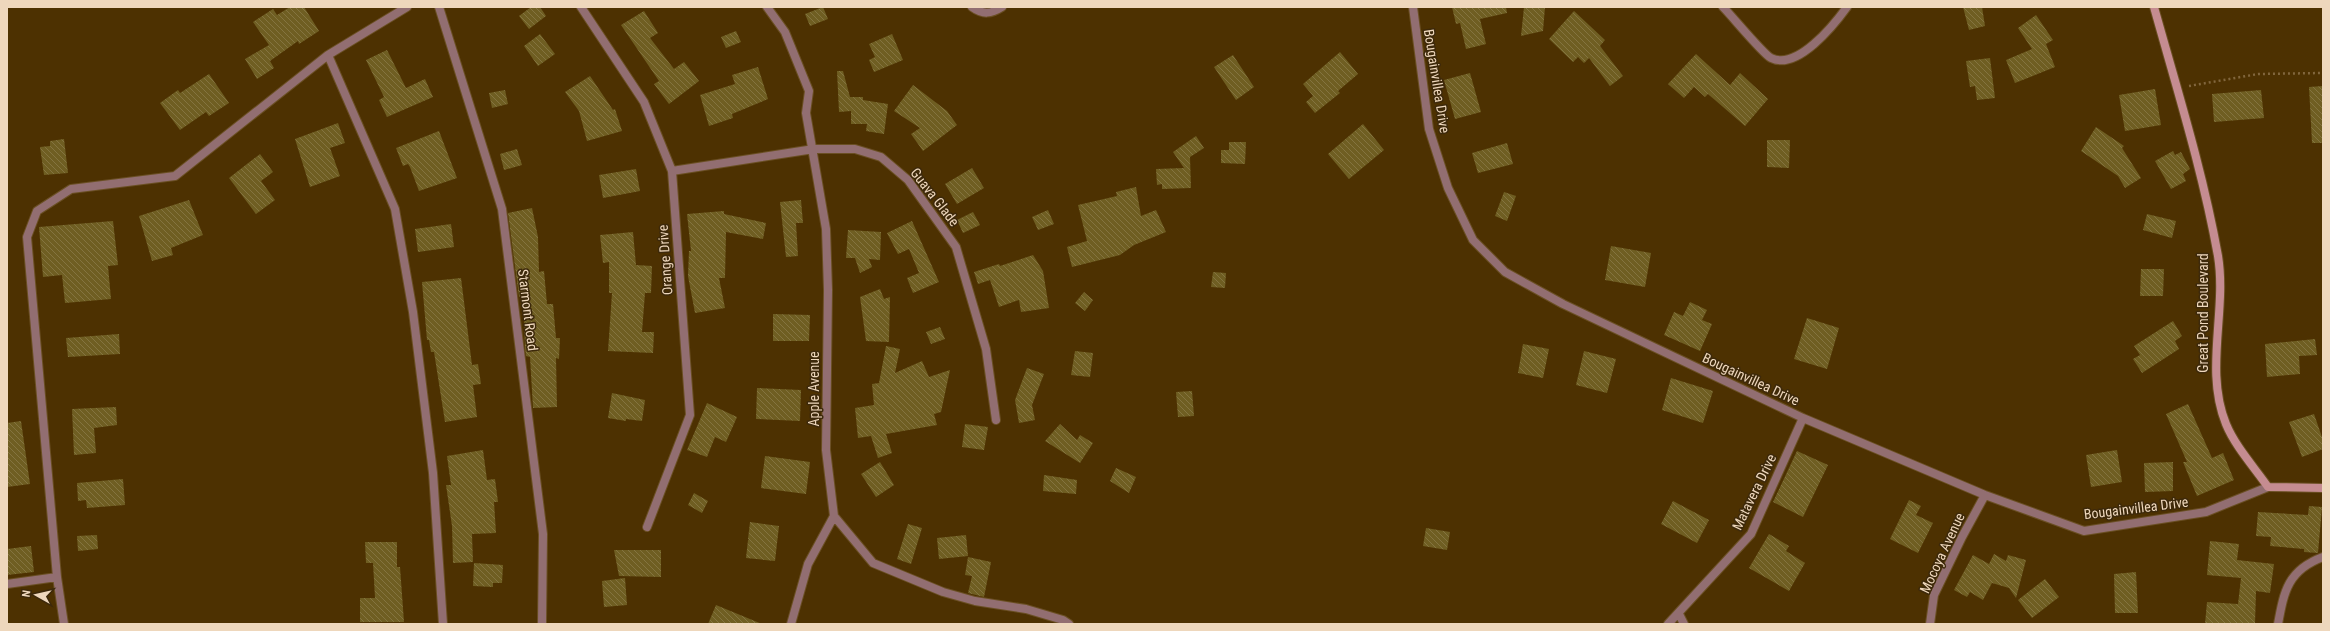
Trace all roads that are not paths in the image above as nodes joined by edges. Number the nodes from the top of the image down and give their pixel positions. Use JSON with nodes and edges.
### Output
{"nodes":[{"id":1,"x":407,"y":7,"type":"edge"},
{"id":2,"x":439,"y":7,"type":"edge"},
{"id":3,"x":580,"y":7,"type":"edge"},
{"id":4,"x":767,"y":7,"type":"edge"},
{"id":5,"x":972,"y":7,"type":"edge"},
{"id":6,"x":1002,"y":7,"type":"edge"},
{"id":7,"x":1413,"y":7,"type":"edge"},
{"id":8,"x":1723,"y":7,"type":"edge"},
{"id":9,"x":1847,"y":7,"type":"edge"},
{"id":10,"x":2154,"y":7,"type":"edge"},
{"id":11,"x":328,"y":55,"type":"junction"},
{"id":12,"x":814,"y":149,"type":"junction"},
{"id":13,"x":672,"y":172,"type":"junction"},
{"id":14,"x":1803,"y":418,"type":"junction"},
{"id":15,"x":996,"y":420,"type":"dead end"},
{"id":16,"x":2268,"y":487,"type":"junction"},
{"id":17,"x":2323,"y":488,"type":"edge"},
{"id":18,"x":1985,"y":495,"type":"junction"},
{"id":19,"x":834,"y":516,"type":"junction"},
{"id":20,"x":647,"y":528,"type":"dead end"},
{"id":21,"x":2323,"y":557,"type":"edge"},
{"id":22,"x":57,"y":576,"type":"junction"},
{"id":23,"x":7,"y":584,"type":"edge"},
{"id":24,"x":1678,"y":614,"type":"junction"},
{"id":25,"x":64,"y":624,"type":"edge"},
{"id":26,"x":443,"y":624,"type":"edge"},
{"id":27,"x":542,"y":624,"type":"edge"},
{"id":28,"x":791,"y":624,"type":"edge"},
{"id":29,"x":1068,"y":624,"type":"edge"},
{"id":30,"x":1668,"y":624,"type":"edge"},
{"id":31,"x":1684,"y":624,"type":"edge"},
{"id":32,"x":1930,"y":624,"type":"edge"},
{"id":33,"x":2278,"y":624,"type":"edge"}],
"edges":[{"from":1,"to":11,"type":"street"},
{"from":2,"to":27,"type":"street","name":"Starmont Road"},
{"from":3,"to":13,"type":"street","name":"Orange Drive"},
{"from":4,"to":12,"type":"street","name":"Apple Avenue"},
{"from":5,"to":6,"type":"street"},
{"from":7,"to":14,"type":"street","name":"Bougainvillea Drive"},
{"from":8,"to":9,"type":"street"},
{"from":10,"to":16,"type":"street","name":"Great Pond Boulevard"},
{"from":11,"to":22,"type":"street"},
{"from":11,"to":26,"type":"street"},
{"from":12,"to":13,"type":"street","name":"Guava Glade"},
{"from":12,"to":15,"type":"street","name":"Guava Glade"},
{"from":12,"to":19,"type":"street","name":"Apple Avenue"},
{"from":13,"to":20,"type":"street","name":"Orange Drive"},
{"from":14,"to":18,"type":"street","name":"Bougainvillea Drive"},
{"from":14,"to":24,"type":"street","name":"Matavera Drive"},
{"from":16,"to":17,"type":"street"},
{"from":16,"to":18,"type":"street","name":"Bougainvillea Drive"},
{"from":18,"to":32,"type":"street","name":"Mocoya Avenue"},
{"from":19,"to":28,"type":"street"},
{"from":19,"to":29,"type":"street"},
{"from":21,"to":33,"type":"street"},
{"from":22,"to":23,"type":"street"},
{"from":22,"to":25,"type":"street"},
{"from":24,"to":30,"type":"street","name":"Matavera Drive"},
{"from":24,"to":31,"type":"street"}]}
